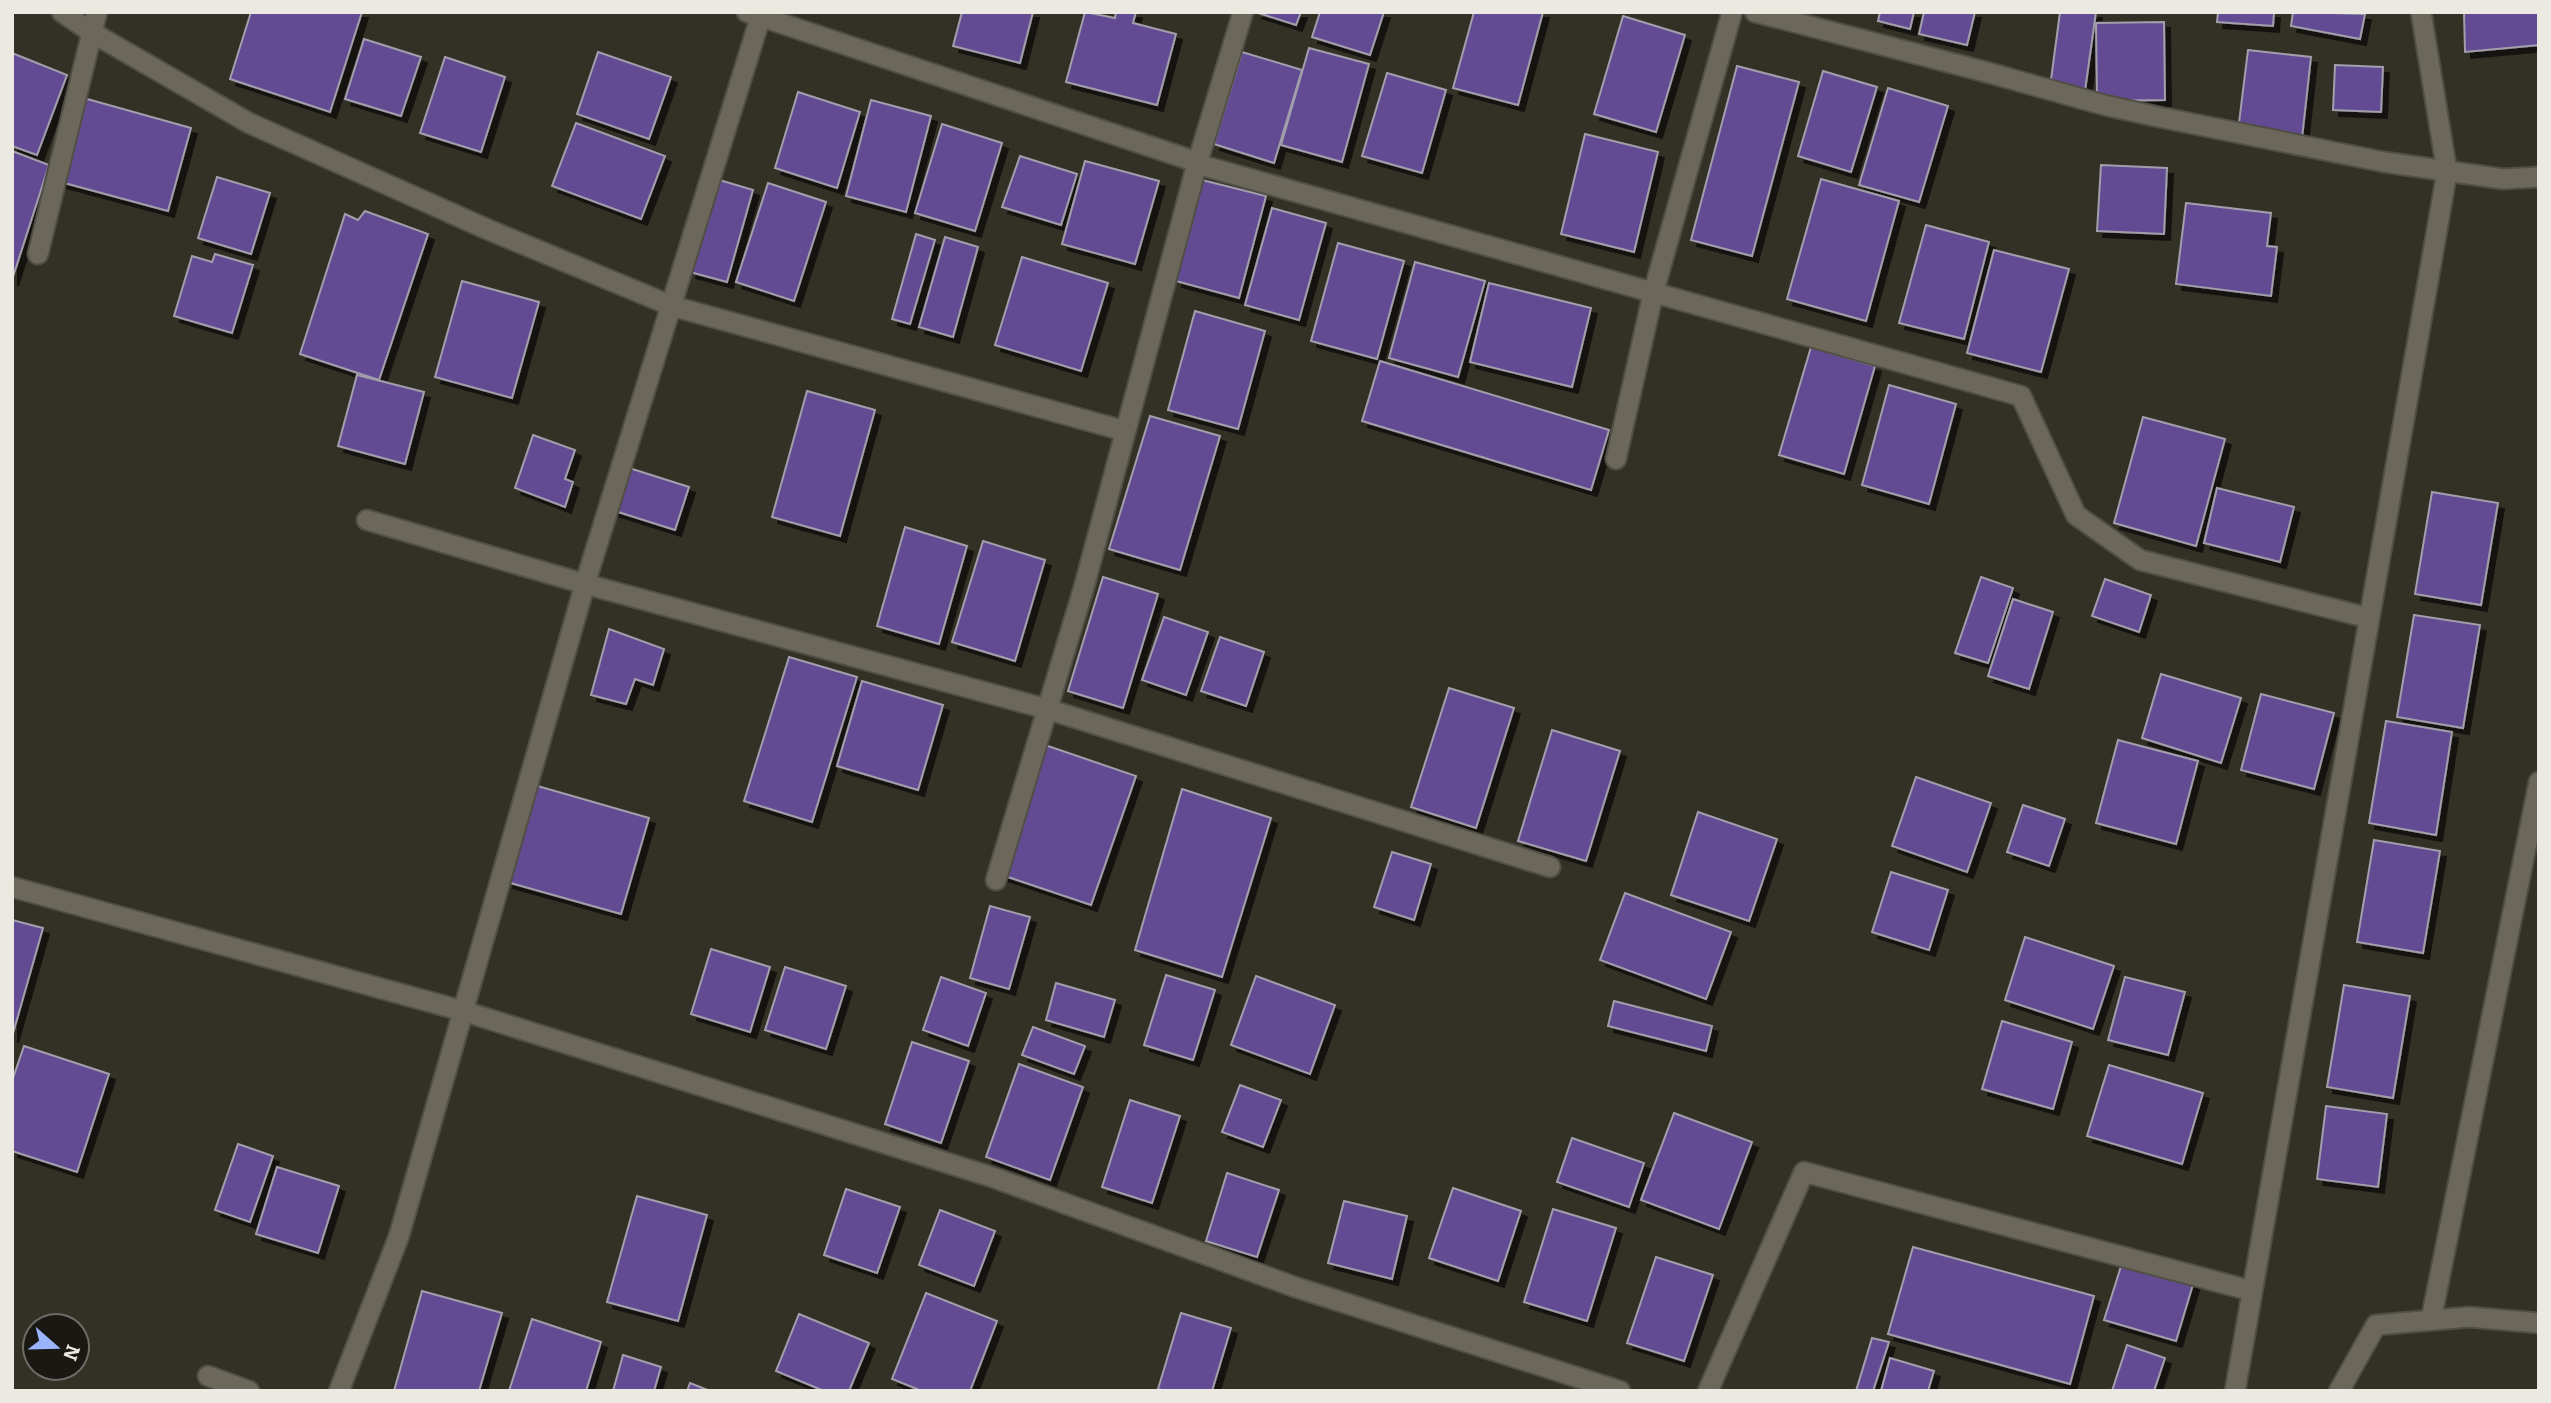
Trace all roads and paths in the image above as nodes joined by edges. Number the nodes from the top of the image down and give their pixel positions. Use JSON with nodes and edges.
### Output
{"nodes":[{"id":1,"x":61,"y":12,"type":"edge"},
{"id":2,"x":97,"y":12,"type":"edge"},
{"id":3,"x":1243,"y":12,"type":"edge"},
{"id":4,"x":1732,"y":12,"type":"edge"},
{"id":5,"x":1755,"y":12,"type":"edge"},
{"id":6,"x":2421,"y":12,"type":"edge"},
{"id":7,"x":756,"y":14,"type":"edge"},
{"id":8,"x":91,"y":32,"type":"junction"},
{"id":9,"x":1197,"y":164,"type":"junction"},
{"id":10,"x":2446,"y":172,"type":"junction"},
{"id":11,"x":2539,"y":177,"type":"edge"},
{"id":12,"x":37,"y":254,"type":"dead end"},
{"id":13,"x":1653,"y":294,"type":"junction"},
{"id":14,"x":672,"y":306,"type":"junction"},
{"id":15,"x":1125,"y":431,"type":"junction"},
{"id":16,"x":1616,"y":459,"type":"dead end"},
{"id":17,"x":367,"y":520,"type":"dead end"},
{"id":18,"x":585,"y":584,"type":"junction"},
{"id":19,"x":2369,"y":618,"type":"junction"},
{"id":20,"x":1047,"y":709,"type":"junction"},
{"id":21,"x":2539,"y":782,"type":"edge"},
{"id":22,"x":1550,"y":867,"type":"dead end"},
{"id":23,"x":996,"y":880,"type":"dead end"},
{"id":24,"x":12,"y":887,"type":"edge"},
{"id":25,"x":463,"y":1011,"type":"junction"},
{"id":26,"x":2252,"y":1291,"type":"junction"},
{"id":27,"x":2431,"y":1320,"type":"junction"},
{"id":28,"x":2539,"y":1324,"type":"edge"},
{"id":29,"x":208,"y":1376,"type":"dead end"},
{"id":30,"x":249,"y":1391,"type":"edge"},
{"id":31,"x":339,"y":1391,"type":"edge"},
{"id":32,"x":1620,"y":1391,"type":"edge"},
{"id":33,"x":1708,"y":1391,"type":"edge"},
{"id":34,"x":2235,"y":1391,"type":"edge"},
{"id":35,"x":2339,"y":1391,"type":"edge"}],
"edges":[{"from":1,"to":8,"type":"street"},
{"from":2,"to":8,"type":"street"},
{"from":3,"to":9,"type":"street"},
{"from":4,"to":13,"type":"street"},
{"from":5,"to":10,"type":"street"},
{"from":6,"to":10,"type":"street"},
{"from":7,"to":9,"type":"street"},
{"from":7,"to":14,"type":"street"},
{"from":8,"to":12,"type":"street"},
{"from":8,"to":14,"type":"street"},
{"from":9,"to":13,"type":"street"},
{"from":9,"to":15,"type":"street"},
{"from":10,"to":11,"type":"street"},
{"from":10,"to":19,"type":"street"},
{"from":13,"to":16,"type":"street"},
{"from":13,"to":19,"type":"street"},
{"from":14,"to":15,"type":"street"},
{"from":14,"to":18,"type":"street"},
{"from":15,"to":20,"type":"street"},
{"from":17,"to":18,"type":"street"},
{"from":18,"to":20,"type":"street"},
{"from":18,"to":25,"type":"street"},
{"from":19,"to":26,"type":"street"},
{"from":20,"to":22,"type":"street"},
{"from":20,"to":23,"type":"street"},
{"from":21,"to":27,"type":"street"},
{"from":24,"to":25,"type":"street"},
{"from":25,"to":31,"type":"street"},
{"from":25,"to":32,"type":"street"},
{"from":26,"to":33,"type":"street"},
{"from":26,"to":34,"type":"street"},
{"from":27,"to":28,"type":"street"},
{"from":27,"to":35,"type":"street"},
{"from":29,"to":30,"type":"street"}]}
